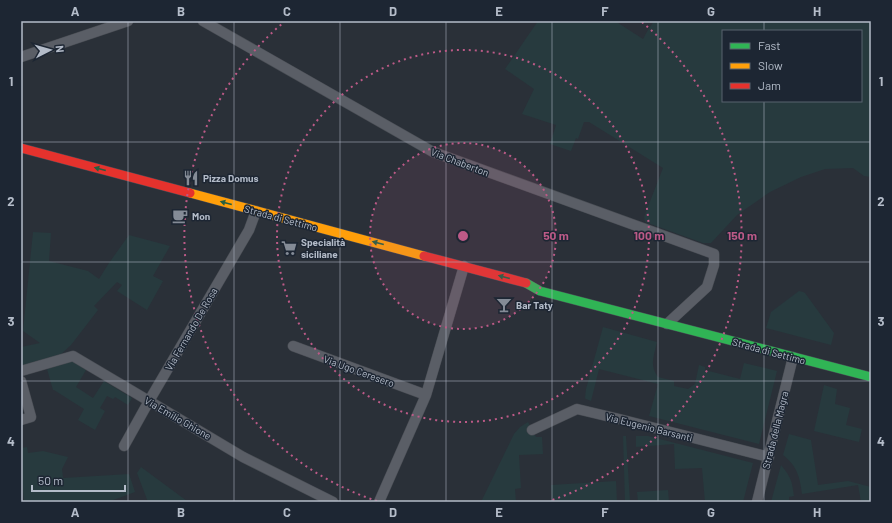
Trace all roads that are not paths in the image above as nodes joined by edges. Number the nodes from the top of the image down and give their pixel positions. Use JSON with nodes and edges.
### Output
{"nodes":[{"id":1,"x":128,"y":21,"type":"edge"},
{"id":2,"x":203,"y":21,"type":"edge"},
{"id":3,"x":21,"y":57,"type":"edge"},
{"id":4,"x":21,"y":148,"type":"edge"},
{"id":5,"x":256,"y":211,"type":"junction"},
{"id":6,"x":241,"y":218,"type":"dead end"},
{"id":7,"x":256,"y":222,"type":"junction"},
{"id":8,"x":462,"y":274,"type":"junction"},
{"id":9,"x":540,"y":291,"type":"junction"},
{"id":10,"x":524,"y":293,"type":"dead end"},
{"id":11,"x":667,"y":324,"type":"junction"},
{"id":12,"x":293,"y":346,"type":"dead end"},
{"id":13,"x":793,"y":357,"type":"junction"},
{"id":14,"x":21,"y":371,"type":"edge"},
{"id":15,"x":871,"y":377,"type":"edge"},
{"id":16,"x":21,"y":382,"type":"edge"},
{"id":17,"x":426,"y":395,"type":"junction"},
{"id":18,"x":149,"y":402,"type":"junction"},
{"id":19,"x":21,"y":420,"type":"edge"},
{"id":20,"x":532,"y":430,"type":"dead end"},
{"id":21,"x":124,"y":446,"type":"dead end"},
{"id":22,"x":769,"y":457,"type":"junction"},
{"id":23,"x":332,"y":502,"type":"edge"},
{"id":24,"x":379,"y":502,"type":"edge"},
{"id":25,"x":757,"y":502,"type":"edge"}],
"edges":[{"from":1,"to":3,"type":"street"},
{"from":2,"to":11,"type":"street","name":"Via Chaberton"},
{"from":5,"to":4,"type":"main road","name":"Strada di Settimo","one_way":true},
{"from":5,"to":7,"type":"street","name":"Via Fernando De Rosa"},
{"from":8,"to":5,"type":"main road","name":"Strada di Settimo","one_way":true},
{"from":6,"to":7,"type":"main road","name":"Strada di Settimo"},
{"from":7,"to":18,"type":"street","name":"Via Fernando De Rosa"},
{"from":9,"to":8,"type":"main road","name":"Strada di Settimo","one_way":true},
{"from":8,"to":17,"type":"street"},
{"from":9,"to":10,"type":"main road","name":"Strada di Settimo"},
{"from":9,"to":11,"type":"main road","name":"Strada di Settimo"},
{"from":11,"to":13,"type":"main road","name":"Strada di Settimo"},
{"from":12,"to":17,"type":"street","name":"Via Ugo Ceresero"},
{"from":13,"to":15,"type":"main road","name":"Strada di Settimo"},
{"from":13,"to":22,"type":"street","name":"Strada della Magra"},
{"from":14,"to":18,"type":"street","name":"Via Emilio Ghione"},
{"from":16,"to":19,"type":"street"},
{"from":17,"to":24,"type":"street"},
{"from":18,"to":21,"type":"street","name":"Via Fernando De Rosa"},
{"from":18,"to":23,"type":"street","name":"Via Emilio Ghione"},
{"from":20,"to":22,"type":"street","name":"Via Eugenio Barsanti"},
{"from":22,"to":25,"type":"street","name":"Strada della Magra"}]}
